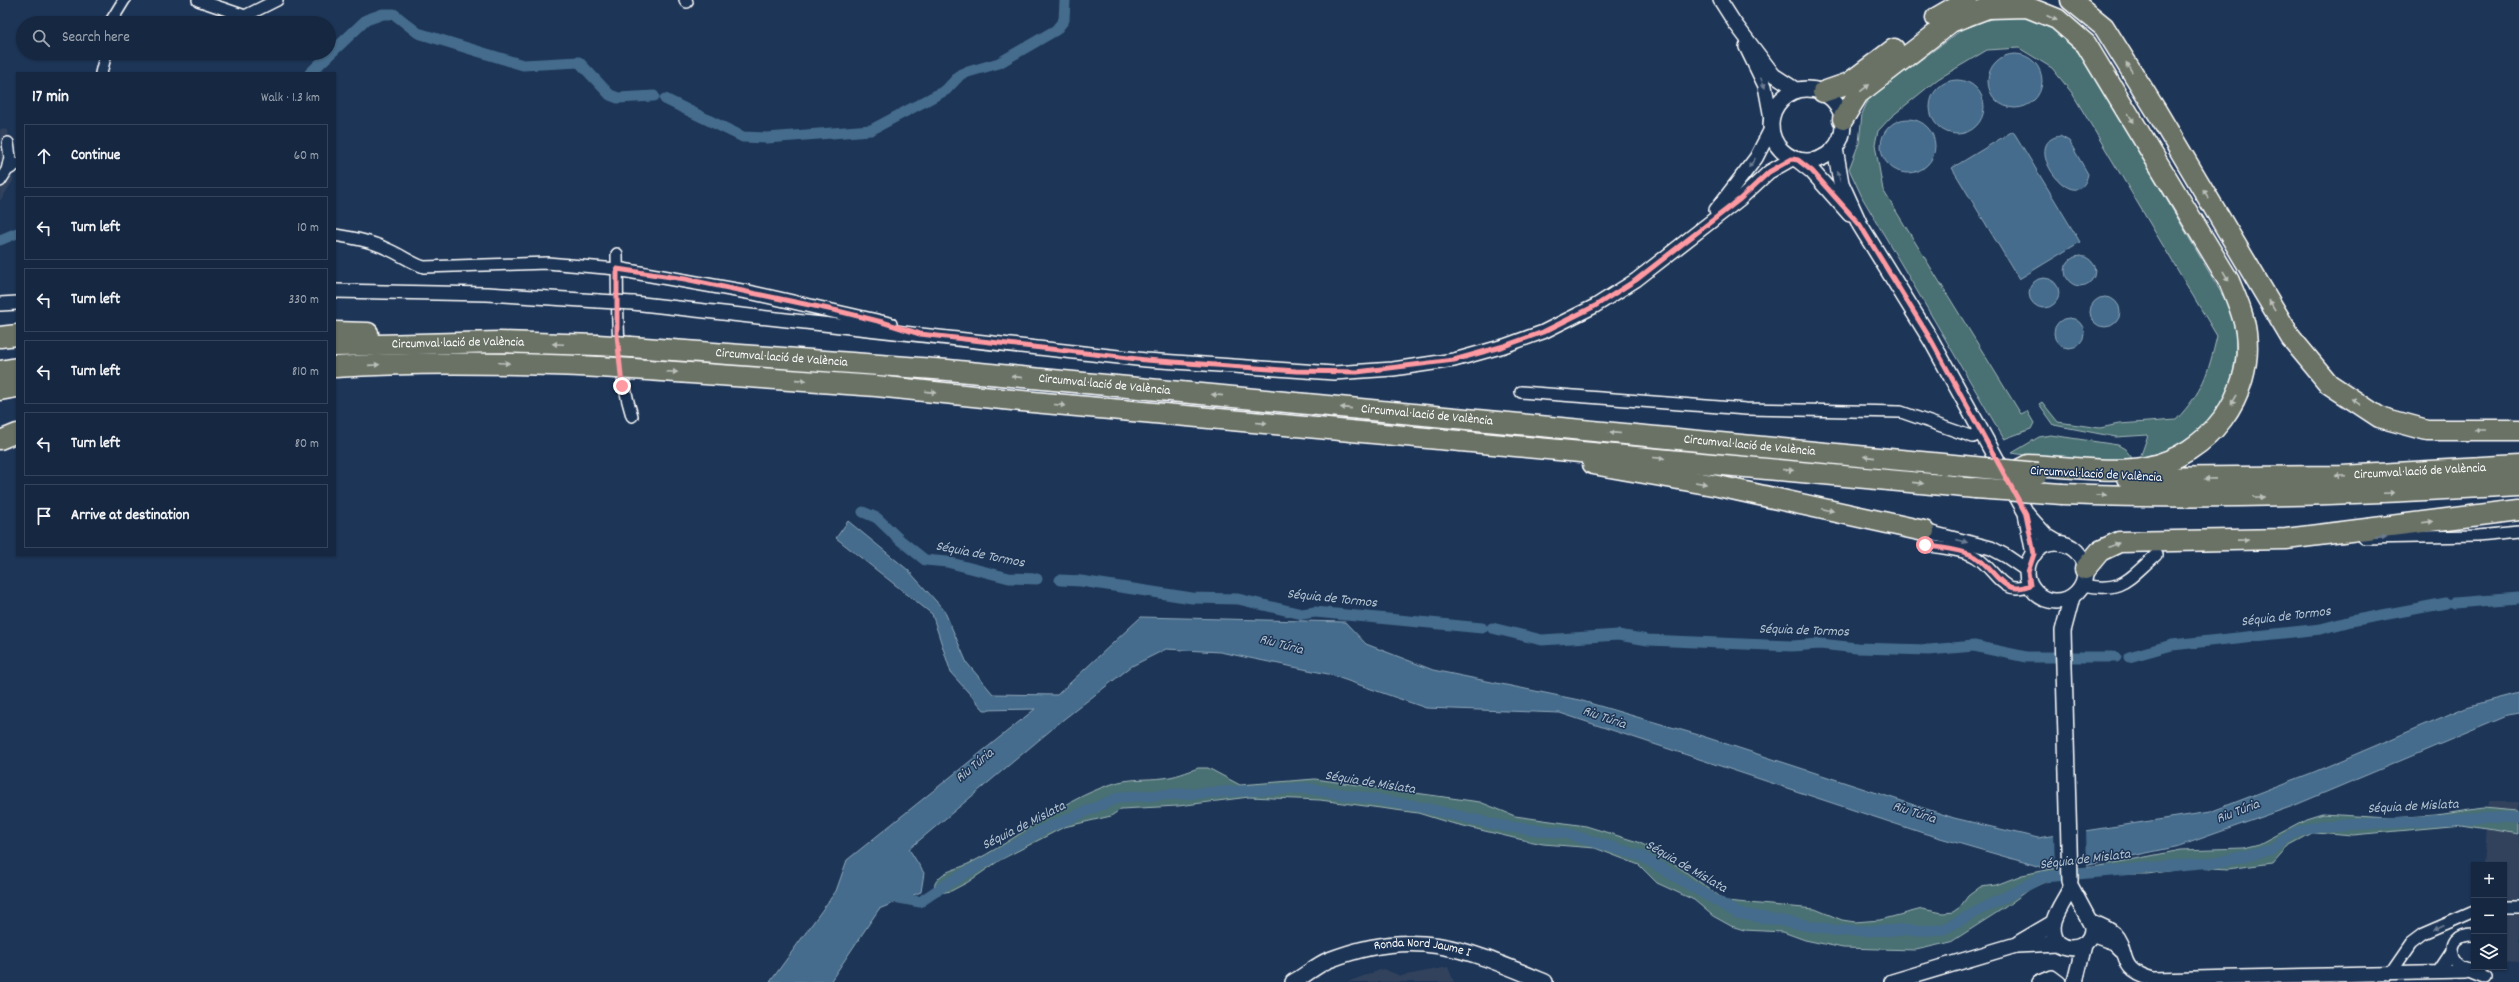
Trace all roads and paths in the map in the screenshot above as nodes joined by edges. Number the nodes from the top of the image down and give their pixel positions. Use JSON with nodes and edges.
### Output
{"nodes":[{"id":1,"x":124,"y":0,"type":"edge"},
{"id":2,"x":198,"y":0,"type":"edge"},
{"id":3,"x":277,"y":0,"type":"edge"},
{"id":4,"x":1720,"y":0,"type":"edge"},
{"id":5,"x":1967,"y":0,"type":"edge"},
{"id":6,"x":2071,"y":0,"type":"edge"},
{"id":7,"x":114,"y":16,"type":"edge"},
{"id":8,"x":1734,"y":22,"type":"junction"},
{"id":9,"x":104,"y":60,"type":"edge"},
{"id":10,"x":101,"y":72,"type":"edge"},
{"id":11,"x":1797,"y":90,"type":"junction"},
{"id":12,"x":1823,"y":92,"type":"junction"},
{"id":13,"x":1843,"y":119,"type":"junction"},
{"id":14,"x":1771,"y":123,"type":"junction"},
{"id":15,"x":8,"y":144,"type":"edge"},
{"id":16,"x":1835,"y":148,"type":"junction"},
{"id":17,"x":1795,"y":160,"type":"junction"},
{"id":18,"x":12,"y":167,"type":"edge"},
{"id":19,"x":0,"y":181,"type":"edge"},
{"id":20,"x":1860,"y":225,"type":"junction"},
{"id":21,"x":1697,"y":232,"type":"junction"},
{"id":22,"x":336,"y":235,"type":"edge"},
{"id":23,"x":617,"y":254,"type":"dead end"},
{"id":24,"x":617,"y":269,"type":"junction"},
{"id":25,"x":336,"y":291,"type":"edge"},
{"id":26,"x":16,"y":303,"type":"edge"},
{"id":27,"x":0,"y":304,"type":"edge"},
{"id":28,"x":336,"y":332,"type":"edge"},
{"id":29,"x":920,"y":334,"type":"junction"},
{"id":30,"x":16,"y":336,"type":"edge"},
{"id":31,"x":0,"y":337,"type":"edge"},
{"id":32,"x":499,"y":342,"type":"junction"},
{"id":33,"x":336,"y":346,"type":"edge"},
{"id":34,"x":336,"y":367,"type":"edge"},
{"id":35,"x":16,"y":368,"type":"edge"},
{"id":36,"x":0,"y":371,"type":"edge"},
{"id":37,"x":16,"y":387,"type":"edge"},
{"id":38,"x":0,"y":390,"type":"edge"},
{"id":39,"x":1521,"y":392,"type":"dead end"},
{"id":40,"x":632,"y":416,"type":"dead end"},
{"id":41,"x":2519,"y":430,"type":"edge"},
{"id":42,"x":1355,"y":431,"type":"junction"},
{"id":43,"x":16,"y":433,"type":"edge"},
{"id":44,"x":1982,"y":433,"type":"junction"},
{"id":45,"x":0,"y":440,"type":"edge"},
{"id":46,"x":2519,"y":466,"type":"edge"},
{"id":47,"x":2039,"y":469,"type":"junction"},
{"id":48,"x":2519,"y":485,"type":"edge"},
{"id":49,"x":2519,"y":510,"type":"edge"},
{"id":50,"x":2026,"y":514,"type":"junction"},
{"id":51,"x":2519,"y":532,"type":"edge"},
{"id":52,"x":1925,"y":538,"type":"junction"},
{"id":53,"x":2286,"y":539,"type":"junction"},
{"id":54,"x":2058,"y":543,"type":"junction"},
{"id":55,"x":2034,"y":554,"type":"junction"},
{"id":56,"x":2156,"y":555,"type":"dead end"},
{"id":57,"x":2084,"y":577,"type":"junction"},
{"id":58,"x":2029,"y":578,"type":"junction"},
{"id":59,"x":2072,"y":597,"type":"junction"},
{"id":60,"x":2047,"y":600,"type":"junction"},
{"id":61,"x":2063,"y":631,"type":"junction"},
{"id":62,"x":2070,"y":884,"type":"junction"},
{"id":63,"x":2471,"y":913,"type":"edge"},
{"id":64,"x":2056,"y":918,"type":"junction"},
{"id":65,"x":2088,"y":928,"type":"junction"},
{"id":66,"x":2471,"y":935,"type":"edge"},
{"id":67,"x":2016,"y":945,"type":"junction"},
{"id":68,"x":2061,"y":945,"type":"junction"},
{"id":69,"x":2452,"y":954,"type":"junction"},
{"id":70,"x":2475,"y":970,"type":"edge"},
{"id":71,"x":2486,"y":970,"type":"edge"},
{"id":72,"x":2440,"y":971,"type":"junction"},
{"id":73,"x":2468,"y":972,"type":"junction"},
{"id":74,"x":2389,"y":974,"type":"junction"},
{"id":75,"x":2319,"y":979,"type":"edge"},
{"id":76,"x":2059,"y":980,"type":"edge"},
{"id":77,"x":1297,"y":981,"type":"edge"},
{"id":78,"x":1898,"y":981,"type":"edge"},
{"id":79,"x":2487,"y":981,"type":"edge"},
{"id":80,"x":1545,"y":982,"type":"edge"},
{"id":81,"x":2038,"y":982,"type":"edge"},
{"id":82,"x":2074,"y":982,"type":"edge"}],
"edges":[{"from":1,"to":7,"type":"street"},
{"from":2,"to":3,"type":"street"},
{"from":4,"to":8,"type":"street"},
{"from":5,"to":12,"type":"highway"},
{"from":41,"to":6,"type":"highway","one_way":true},
{"from":8,"to":11,"type":"street"},
{"from":8,"to":14,"type":"street","one_way":true},
{"from":9,"to":10,"type":"street"},
{"from":11,"to":12,"type":"main road"},
{"from":11,"to":14,"type":"main road"},
{"from":12,"to":13,"type":"main road"},
{"from":13,"to":16,"type":"main road"},
{"from":13,"to":47,"type":"highway","one_way":true},
{"from":14,"to":17,"type":"main road"},
{"from":14,"to":21,"type":"street","one_way":true},
{"from":15,"to":18,"type":"street"},
{"from":16,"to":17,"type":"main road"},
{"from":20,"to":16,"type":"main road","one_way":true},
{"from":17,"to":20,"type":"main road"},
{"from":17,"to":21,"type":"street"},
{"from":18,"to":19,"type":"street"},
{"from":20,"to":44,"type":"main road"},
{"from":21,"to":29,"type":"street"},
{"from":22,"to":24,"type":"street"},
{"from":23,"to":24,"type":"street"},
{"from":24,"to":29,"type":"street"},
{"from":24,"to":40,"type":"street"},
{"from":25,"to":29,"type":"street","bridge":true},
{"from":26,"to":27,"type":"street"},
{"from":28,"to":32,"type":"highway"},
{"from":30,"to":31,"type":"highway"},
{"from":32,"to":33,"type":"highway","name":"Circumval·lació de València"},
{"from":47,"to":32,"type":"highway","name":"Circumval·lació de València","one_way":true,"bridge":true},
{"from":34,"to":42,"type":"highway","name":"Circumval·lació de València","one_way":true,"bridge":true},
{"from":35,"to":36,"type":"highway"},
{"from":37,"to":38,"type":"highway"},
{"from":39,"to":44,"type":"street"},
{"from":42,"to":48,"type":"highway","name":"Circumval·lació de València","one_way":true,"bridge":true},
{"from":42,"to":52,"type":"highway","one_way":true},
{"from":43,"to":45,"type":"highway"},
{"from":44,"to":50,"type":"main road"},
{"from":46,"to":47,"type":"highway","name":"Circumval·lació de València","one_way":true},
{"from":53,"to":49,"type":"highway","one_way":true},
{"from":50,"to":54,"type":"main road"},
{"from":50,"to":55,"type":"main road"},
{"from":53,"to":51,"type":"street","one_way":true},
{"from":52,"to":58,"type":"street","one_way":true},
{"from":52,"to":58,"type":"street"},
{"from":57,"to":53,"type":"highway","one_way":true},
{"from":54,"to":55,"type":"main road"},
{"from":54,"to":57,"type":"main road"},
{"from":55,"to":58,"type":"main road"},
{"from":56,"to":57,"type":"street"},
{"from":57,"to":59,"type":"main road"},
{"from":58,"to":60,"type":"main road"},
{"from":59,"to":60,"type":"main road"},
{"from":59,"to":61,"type":"main road"},
{"from":60,"to":61,"type":"main road"},
{"from":61,"to":62,"type":"main road"},
{"from":62,"to":64,"type":"main road"},
{"from":62,"to":65,"type":"main road"},
{"from":63,"to":74,"type":"street","one_way":true},
{"from":64,"to":65,"type":"main road"},
{"from":64,"to":67,"type":"main road"},
{"from":64,"to":68,"type":"main road"},
{"from":65,"to":68,"type":"main road"},
{"from":65,"to":75,"type":"street"},
{"from":65,"to":82,"type":"main road"},
{"from":66,"to":69,"type":"street"},
{"from":67,"to":68,"type":"main road"},
{"from":67,"to":78,"type":"main road"},
{"from":68,"to":82,"type":"main road"},
{"from":69,"to":72,"type":"street"},
{"from":69,"to":73,"type":"street"},
{"from":70,"to":73,"type":"street"},
{"from":71,"to":79,"type":"street"},
{"from":72,"to":73,"type":"street"},
{"from":72,"to":74,"type":"street"},
{"from":73,"to":79,"type":"street"},
{"from":74,"to":75,"type":"street"},
{"from":76,"to":81,"type":"street"},
{"from":77,"to":80,"type":"main road","name":"Ronda Nord Jaume I"}]}
